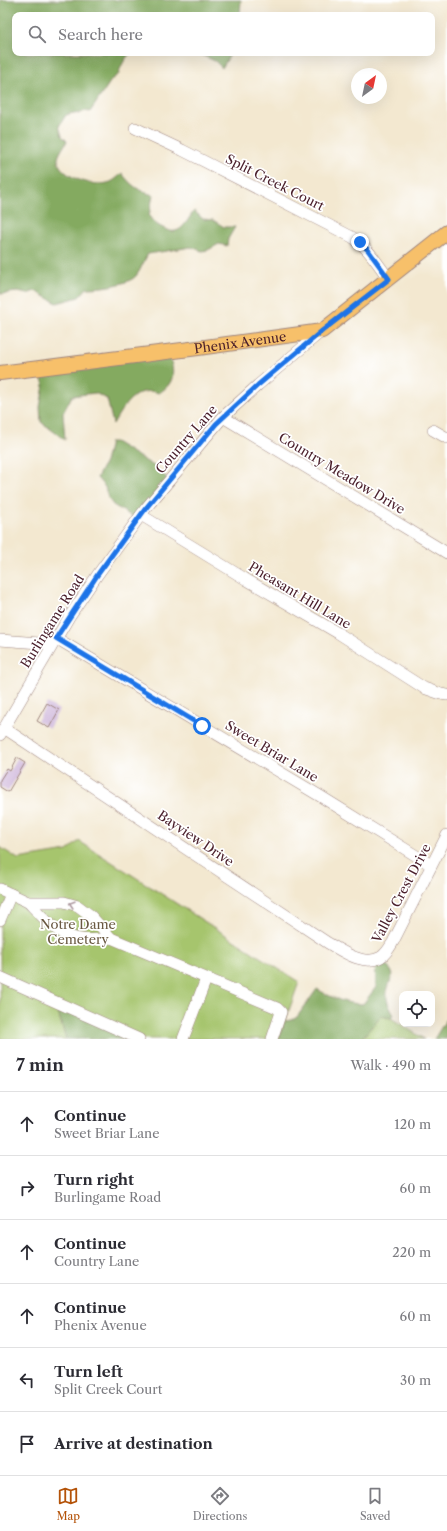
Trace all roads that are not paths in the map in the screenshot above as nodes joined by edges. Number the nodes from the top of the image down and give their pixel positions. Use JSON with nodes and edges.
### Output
{"nodes":[{"id":1,"x":135,"y":128,"type":"dead end"},
{"id":2,"x":447,"y":232,"type":"edge"},
{"id":3,"x":389,"y":279,"type":"junction"},
{"id":4,"x":322,"y":331,"type":"junction"},
{"id":5,"x":0,"y":373,"type":"edge"},
{"id":6,"x":223,"y":417,"type":"junction"},
{"id":7,"x":433,"y":430,"type":"dead end"},
{"id":8,"x":447,"y":438,"type":"edge"},
{"id":9,"x":141,"y":515,"type":"junction"},
{"id":10,"x":447,"y":553,"type":"edge"},
{"id":11,"x":105,"y":564,"type":"joint"},
{"id":12,"x":0,"y":640,"type":"edge"},
{"id":13,"x":54,"y":641,"type":"junction"},
{"id":14,"x":447,"y":695,"type":"edge"},
{"id":15,"x":2,"y":732,"type":"edge"},
{"id":16,"x":447,"y":835,"type":"edge"},
{"id":17,"x":431,"y":865,"type":"junction"},
{"id":18,"x":0,"y":889,"type":"edge"},
{"id":19,"x":11,"y":894,"type":"junction"},
{"id":20,"x":28,"y":902,"type":"junction"},
{"id":21,"x":0,"y":920,"type":"edge"},
{"id":22,"x":111,"y":938,"type":"junction"},
{"id":23,"x":376,"y":959,"type":"joint"},
{"id":24,"x":0,"y":976,"type":"edge"},
{"id":25,"x":206,"y":978,"type":"junction"},
{"id":26,"x":139,"y":1039,"type":"edge"},
{"id":27,"x":183,"y":1039,"type":"edge"},
{"id":28,"x":272,"y":1039,"type":"edge"}],
"edges":[{"from":1,"to":3,"type":"street","name":"Split Creek Court"},
{"from":2,"to":3,"type":"main road"},
{"from":3,"to":4,"type":"main road"},
{"from":4,"to":5,"type":"main road","name":"Phenix Avenue"},
{"from":4,"to":6,"type":"street","name":"Country Lane"},
{"from":6,"to":9,"type":"street","name":"Country Lane"},
{"from":6,"to":10,"type":"street","name":"Country Meadow Drive"},
{"from":7,"to":8,"type":"street"},
{"from":9,"to":11,"type":"street","name":"Country Lane"},
{"from":9,"to":14,"type":"street","name":"Pheasant Hill Lane"},
{"from":11,"to":13,"type":"street","name":"Burlingame Road"},
{"from":12,"to":13,"type":"street"},
{"from":13,"to":15,"type":"street","name":"Burlingame Road"},
{"from":13,"to":17,"type":"street","name":"Sweet Briar Lane"},
{"from":15,"to":23,"type":"street","name":"Bayview Drive"},
{"from":16,"to":17,"type":"street","name":"Valley Crest Drive"},
{"from":17,"to":23,"type":"street","name":"Valley Crest Drive"},
{"from":18,"to":19,"type":"street"},
{"from":19,"to":20,"type":"street"},
{"from":19,"to":21,"type":"street"},
{"from":20,"to":22,"type":"street"},
{"from":22,"to":20,"type":"street","one_way":true},
{"from":22,"to":25,"type":"street"},
{"from":24,"to":26,"type":"street"},
{"from":25,"to":27,"type":"street"},
{"from":25,"to":28,"type":"street"}]}
